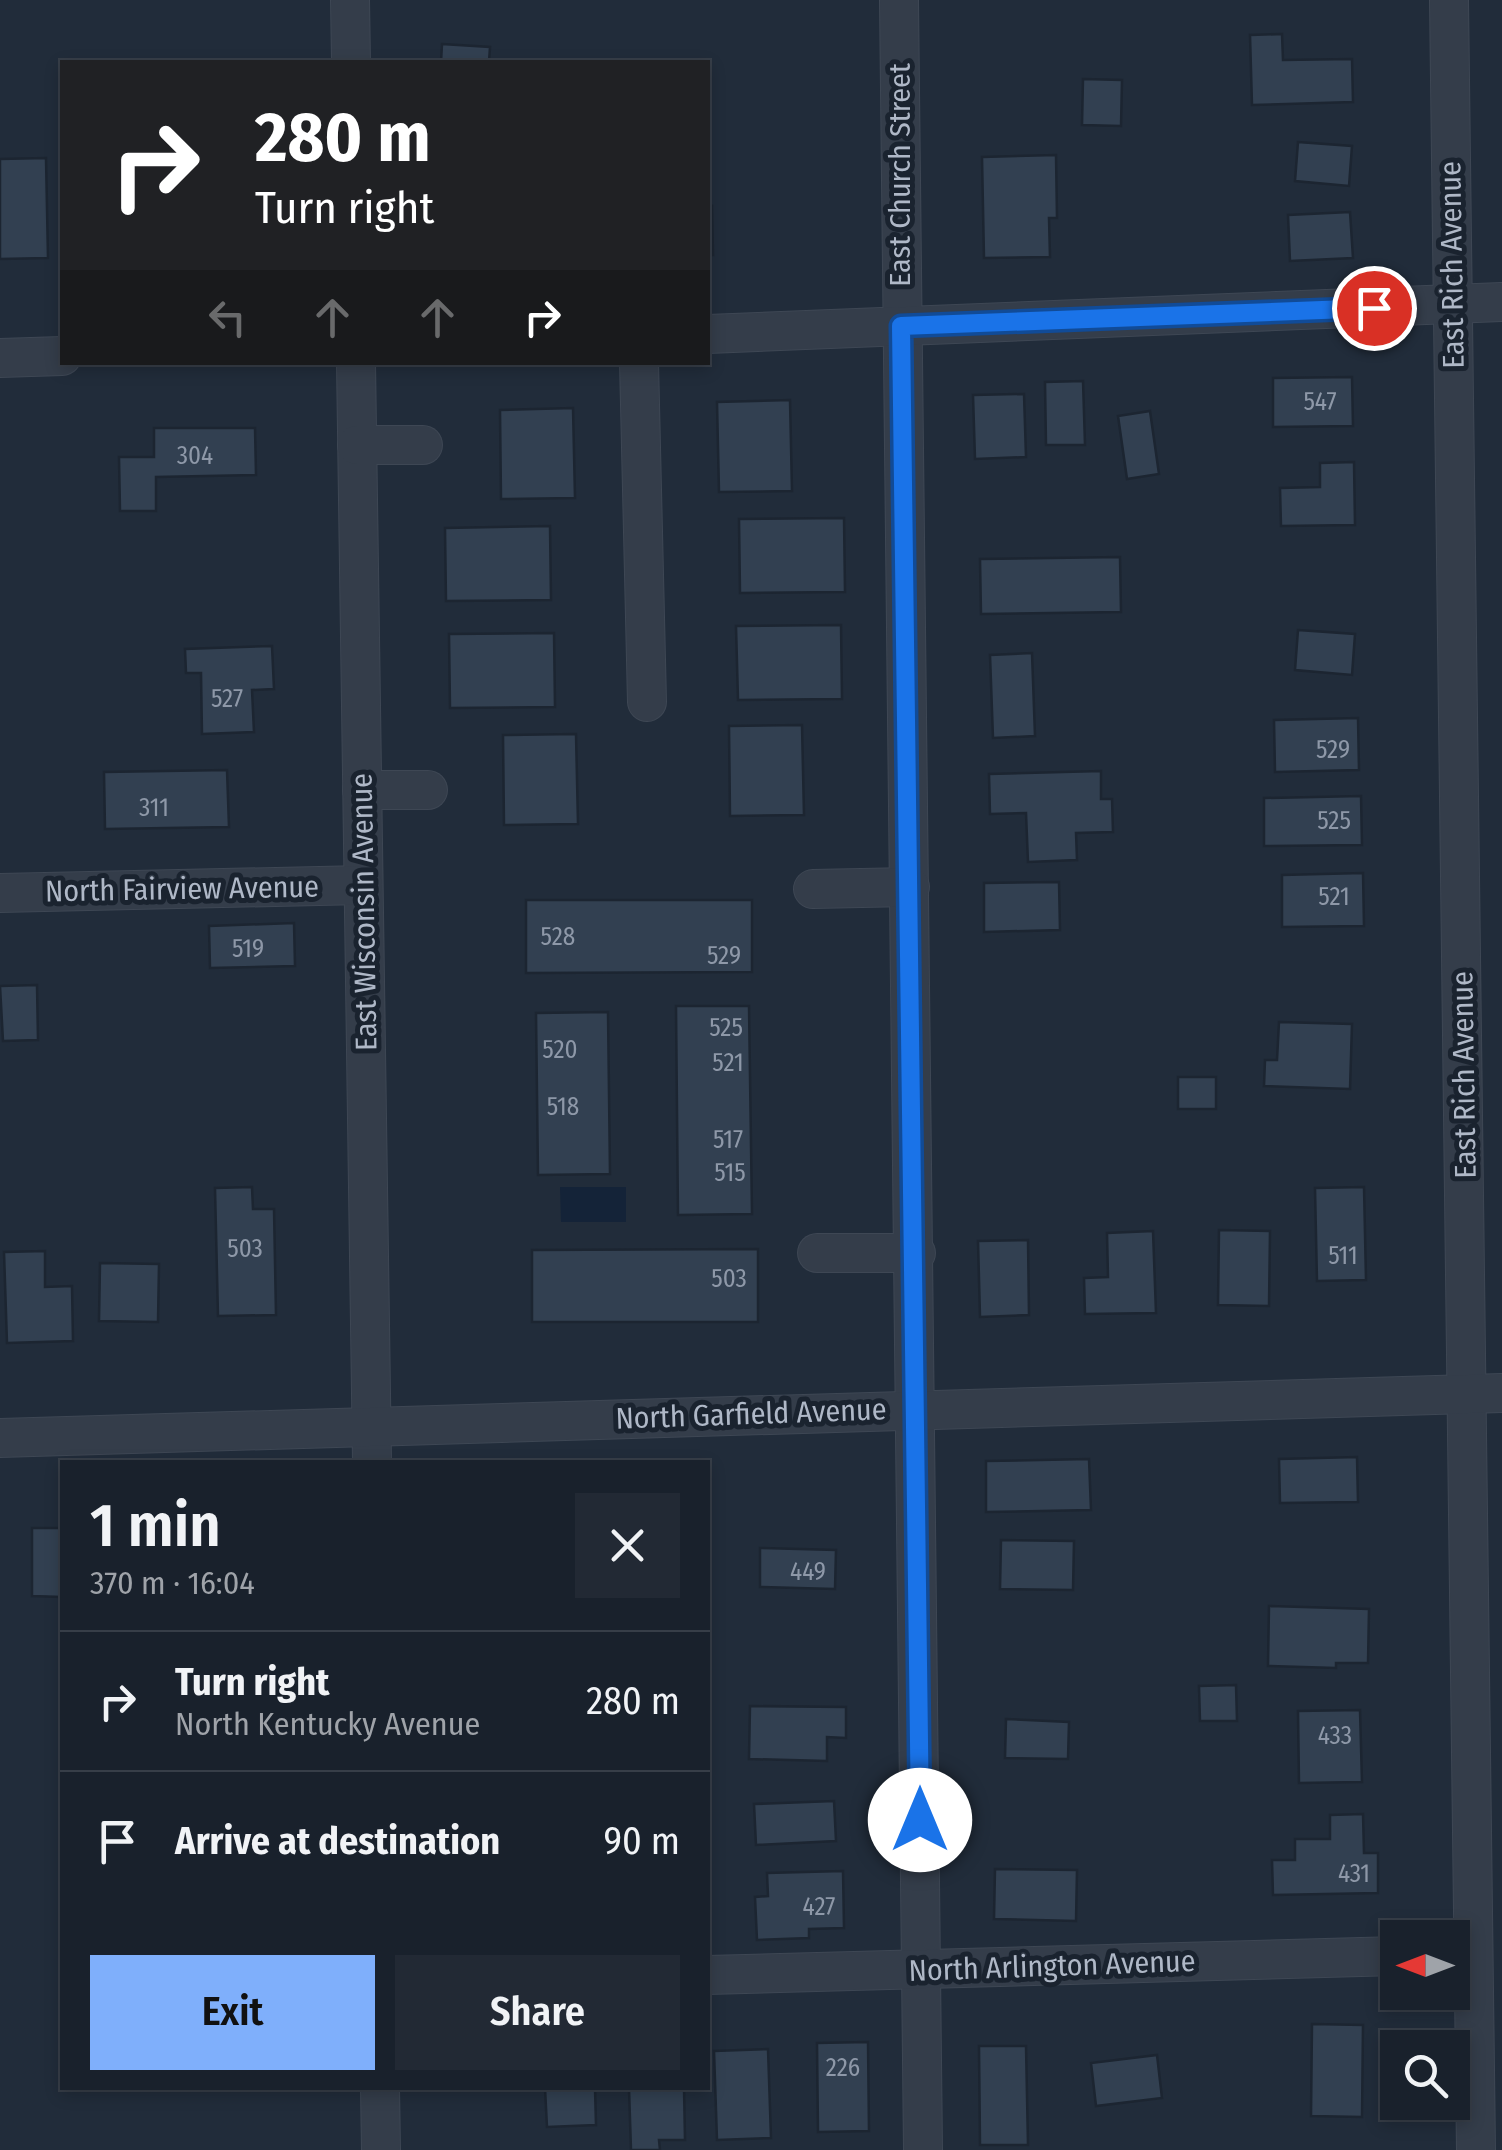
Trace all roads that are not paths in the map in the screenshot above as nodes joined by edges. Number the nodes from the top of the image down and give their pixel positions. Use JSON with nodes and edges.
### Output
{"nodes":[{"id":1,"x":350,"y":0,"type":"edge"},
{"id":2,"x":899,"y":0,"type":"edge"},
{"id":3,"x":1450,"y":0,"type":"edge"},
{"id":4,"x":351,"y":60,"type":"edge"},
{"id":5,"x":1502,"y":302,"type":"edge"},
{"id":6,"x":1452,"y":304,"type":"junction"},
{"id":7,"x":901,"y":326,"type":"junction"},
{"id":8,"x":710,"y":334,"type":"edge"},
{"id":9,"x":60,"y":356,"type":"edge"},
{"id":10,"x":0,"y":358,"type":"edge"},
{"id":11,"x":356,"y":365,"type":"edge"},
{"id":12,"x":639,"y":365,"type":"edge"},
{"id":13,"x":357,"y":445,"type":"junction"},
{"id":14,"x":423,"y":445,"type":"dead end"},
{"id":15,"x":648,"y":702,"type":"dead end"},
{"id":16,"x":362,"y":790,"type":"junction"},
{"id":17,"x":428,"y":790,"type":"dead end"},
{"id":18,"x":363,"y":885,"type":"junction"},
{"id":19,"x":910,"y":887,"type":"junction"},
{"id":20,"x":813,"y":889,"type":"dead end"},
{"id":21,"x":0,"y":893,"type":"edge"},
{"id":22,"x":817,"y":1253,"type":"dead end"},
{"id":23,"x":916,"y":1253,"type":"junction"},
{"id":24,"x":1486,"y":1394,"type":"edge"},
{"id":25,"x":917,"y":1408,"type":"junction"},
{"id":26,"x":0,"y":1438,"type":"edge"},
{"id":27,"x":372,"y":1445,"type":"edge"},
{"id":28,"x":1464,"y":1920,"type":"edge"},
{"id":29,"x":1380,"y":1956,"type":"edge"},
{"id":30,"x":920,"y":1969,"type":"junction"},
{"id":31,"x":710,"y":1975,"type":"edge"},
{"id":32,"x":1467,"y":2010,"type":"edge"},
{"id":33,"x":380,"y":2090,"type":"edge"},
{"id":34,"x":381,"y":2150,"type":"edge"},
{"id":35,"x":923,"y":2150,"type":"edge"},
{"id":36,"x":1476,"y":2150,"type":"edge"}],
"edges":[{"from":1,"to":4,"type":"street"},
{"from":2,"to":7,"type":"street","name":"East Church Street"},
{"from":3,"to":6,"type":"street","name":"East Rich Avenue"},
{"from":5,"to":6,"type":"street"},
{"from":6,"to":7,"type":"street"},
{"from":6,"to":24,"type":"street","name":"East Rich Avenue"},
{"from":7,"to":8,"type":"street"},
{"from":7,"to":19,"type":"street","name":"East Church Street"},
{"from":9,"to":10,"type":"street"},
{"from":11,"to":13,"type":"street","name":"East Wisconsin Avenue"},
{"from":12,"to":15,"type":"street"},
{"from":13,"to":14,"type":"street"},
{"from":13,"to":16,"type":"street","name":"East Wisconsin Avenue"},
{"from":16,"to":17,"type":"street"},
{"from":16,"to":18,"type":"street","name":"East Wisconsin Avenue"},
{"from":18,"to":21,"type":"street","name":"North Fairview Avenue"},
{"from":18,"to":27,"type":"street","name":"East Wisconsin Avenue"},
{"from":19,"to":20,"type":"street"},
{"from":19,"to":23,"type":"street","name":"East Church Street"},
{"from":22,"to":23,"type":"street"},
{"from":23,"to":25,"type":"street","name":"East Church Street"},
{"from":24,"to":25,"type":"street","name":"North Garfield Avenue"},
{"from":24,"to":28,"type":"street","name":"East Rich Avenue"},
{"from":25,"to":27,"type":"street","name":"North Garfield Avenue"},
{"from":25,"to":30,"type":"street","name":"East Church Street"},
{"from":26,"to":27,"type":"street","name":"North Garfield Avenue"},
{"from":29,"to":30,"type":"street","name":"North Arlington Avenue"},
{"from":30,"to":31,"type":"street","name":"North Arlington Avenue"},
{"from":30,"to":35,"type":"street","name":"East Church Street"},
{"from":32,"to":36,"type":"street","name":"East Rich Avenue"},
{"from":33,"to":34,"type":"street"}]}
